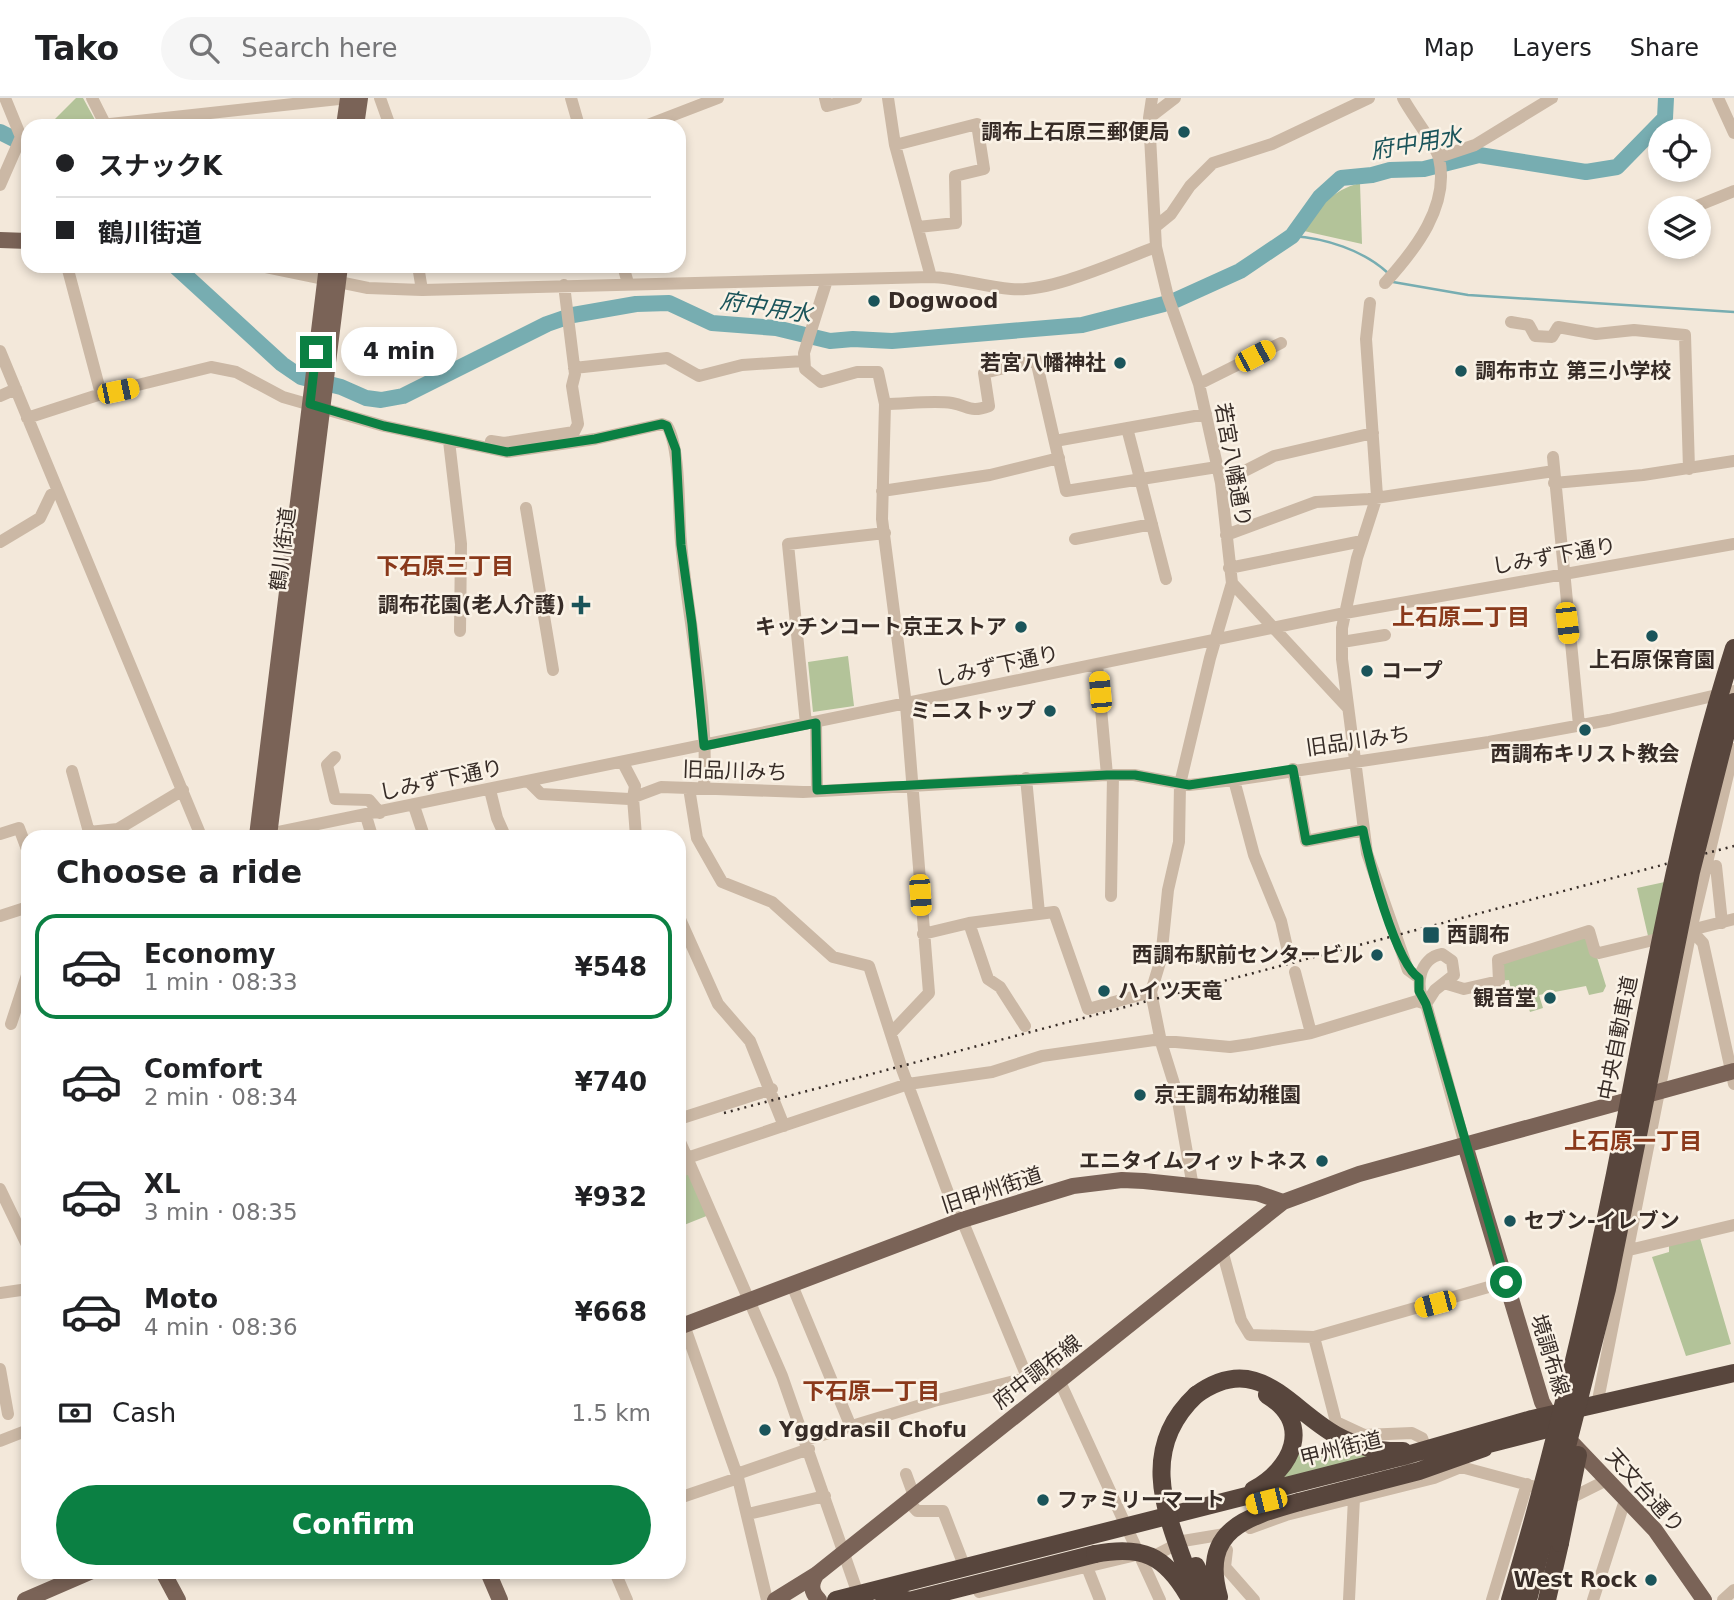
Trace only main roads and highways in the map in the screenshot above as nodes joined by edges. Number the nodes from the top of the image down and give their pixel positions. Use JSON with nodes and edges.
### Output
{"nodes":[{"id":1,"x":348,"y":98,"type":"edge"},
{"id":2,"x":360,"y":98,"type":"edge"},
{"id":3,"x":345,"y":119,"type":"edge"},
{"id":4,"x":357,"y":119,"type":"edge"},
{"id":5,"x":0,"y":240,"type":"edge"},
{"id":6,"x":21,"y":241,"type":"edge"},
{"id":7,"x":330,"y":277,"type":"edge"},
{"id":8,"x":1734,"y":648,"type":"edge"},
{"id":9,"x":1734,"y":702,"type":"edge"},
{"id":10,"x":263,"y":830,"type":"edge"},
{"id":11,"x":1733,"y":1076,"type":"edge"},
{"id":12,"x":1465,"y":1144,"type":"junction"},
{"id":13,"x":1283,"y":1202,"type":"junction"},
{"id":14,"x":1606,"y":1289,"type":"junction"},
{"id":15,"x":686,"y":1324,"type":"edge"},
{"id":16,"x":1572,"y":1366,"type":"junction"},
{"id":17,"x":1734,"y":1373,"type":"edge"},
{"id":18,"x":1734,"y":1382,"type":"edge"},
{"id":19,"x":1199,"y":1398,"type":"junction"},
{"id":20,"x":1552,"y":1421,"type":"junction"},
{"id":21,"x":1500,"y":1441,"type":"junction"},
{"id":22,"x":1427,"y":1449,"type":"junction"},
{"id":23,"x":1193,"y":1510,"type":"junction"},
{"id":24,"x":1128,"y":1531,"type":"junction"},
{"id":25,"x":817,"y":1574,"type":"junction"},
{"id":26,"x":74,"y":1579,"type":"edge"},
{"id":27,"x":166,"y":1579,"type":"edge"},
{"id":28,"x":871,"y":1597,"type":"edge"},
{"id":29,"x":25,"y":1600,"type":"edge"},
{"id":30,"x":177,"y":1600,"type":"edge"},
{"id":31,"x":775,"y":1600,"type":"edge"},
{"id":32,"x":819,"y":1600,"type":"edge"},
{"id":33,"x":836,"y":1600,"type":"edge"},
{"id":34,"x":907,"y":1600,"type":"edge"},
{"id":35,"x":913,"y":1600,"type":"edge"},
{"id":36,"x":1191,"y":1600,"type":"edge"},
{"id":37,"x":1197,"y":1600,"type":"edge"},
{"id":38,"x":1212,"y":1600,"type":"edge"},
{"id":39,"x":1220,"y":1600,"type":"edge"},
{"id":40,"x":1501,"y":1600,"type":"edge"},
{"id":41,"x":1510,"y":1600,"type":"edge"},
{"id":42,"x":1528,"y":1600,"type":"edge"},
{"id":43,"x":1547,"y":1600,"type":"edge"},
{"id":44,"x":1704,"y":1600,"type":"edge"}],
"edges":[{"from":1,"to":3,"type":"main road"},
{"from":2,"to":4,"type":"main road"},
{"from":5,"to":6,"type":"main road"},
{"from":7,"to":10,"type":"main road","name":"鶴川街道"},
{"from":8,"to":16,"type":"highway","name":"中央自動車道","bridge":true},
{"from":9,"to":14,"type":"highway","name":"中央自動車道","bridge":true},
{"from":11,"to":12,"type":"main road"},
{"from":12,"to":13,"type":"main road"},
{"from":12,"to":20,"type":"main road","name":"境調布線"},
{"from":13,"to":15,"type":"main road","name":"旧甲州街道"},
{"from":13,"to":25,"type":"main road","name":"府中調布線"},
{"from":14,"to":42,"type":"highway","name":"中央自動車道","bridge":true},
{"from":14,"to":43,"type":"highway","bridge":true},
{"from":16,"to":40,"type":"highway","bridge":true},
{"from":16,"to":41,"type":"highway","name":"中央自動車道","bridge":true},
{"from":17,"to":20,"type":"highway","name":"甲州街道"},
{"from":18,"to":20,"type":"highway","name":"甲州街道"},
{"from":19,"to":22,"type":"highway"},
{"from":19,"to":23,"type":"highway"},
{"from":19,"to":37,"type":"highway","bridge":true},
{"from":19,"to":38,"type":"highway","bridge":true},
{"from":20,"to":21,"type":"highway","name":"甲州街道"},
{"from":20,"to":22,"type":"highway","name":"甲州街道"},
{"from":20,"to":44,"type":"main road","name":"天文台通り"},
{"from":21,"to":24,"type":"highway","name":"甲州街道"},
{"from":21,"to":39,"type":"highway","bridge":true},
{"from":22,"to":23,"type":"highway","name":"甲州街道"},
{"from":23,"to":24,"type":"highway","name":"甲州街道"},
{"from":24,"to":28,"type":"highway","name":"甲州街道"},
{"from":24,"to":28,"type":"highway","name":"甲州街道"},
{"from":25,"to":31,"type":"main road","name":"府中調布線"},
{"from":25,"to":32,"type":"main road"},
{"from":26,"to":29,"type":"main road"},
{"from":27,"to":30,"type":"main road"},
{"from":28,"to":33,"type":"highway","name":"甲州街道"},
{"from":28,"to":34,"type":"highway"},
{"from":35,"to":36,"type":"highway","bridge":true}]}
